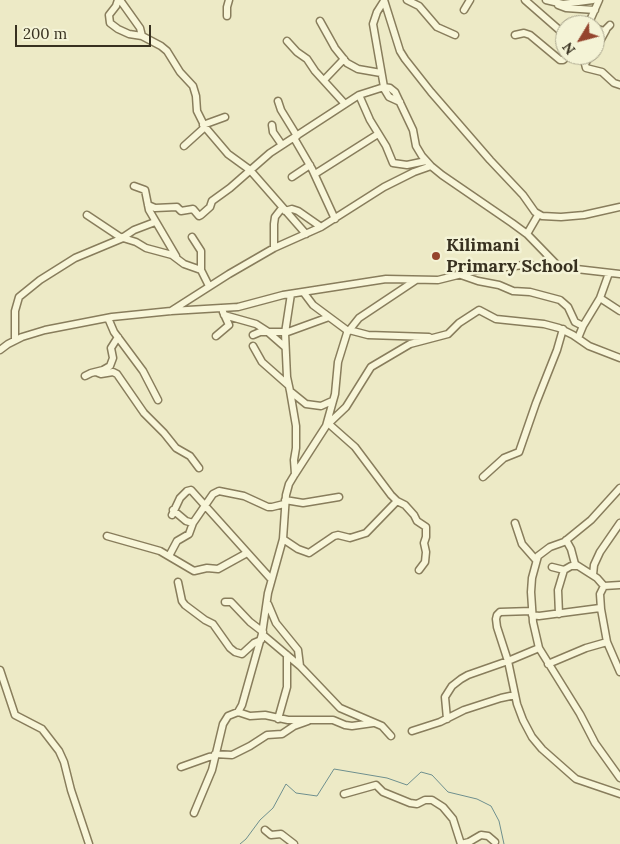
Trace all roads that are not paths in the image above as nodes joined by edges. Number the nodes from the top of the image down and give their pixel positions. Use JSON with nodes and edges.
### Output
{"nodes":[{"id":1,"x":119,"y":0,"type":"edge"},
{"id":2,"x":229,"y":0,"type":"edge"},
{"id":3,"x":407,"y":0,"type":"edge"},
{"id":4,"x":470,"y":0,"type":"edge"},
{"id":5,"x":525,"y":0,"type":"edge"},
{"id":6,"x":546,"y":0,"type":"edge"},
{"id":7,"x":593,"y":0,"type":"edge"},
{"id":8,"x":599,"y":0,"type":"edge"},
{"id":9,"x":384,"y":1,"type":"edge"},
{"id":10,"x":556,"y":3,"type":"junction"},
{"id":11,"x":464,"y":10,"type":"dead end"},
{"id":12,"x":595,"y":10,"type":"junction"},
{"id":13,"x":593,"y":15,"type":"edge"},
{"id":14,"x":227,"y":16,"type":"dead end"},
{"id":15,"x":320,"y":21,"type":"dead end"},
{"id":16,"x":555,"y":26,"type":"edge"},
{"id":17,"x":455,"y":35,"type":"dead end"},
{"id":18,"x":515,"y":35,"type":"dead end"},
{"id":19,"x":142,"y":36,"type":"junction"},
{"id":20,"x":287,"y":41,"type":"dead end"},
{"id":21,"x":555,"y":56,"type":"edge"},
{"id":22,"x":344,"y":59,"type":"junction"},
{"id":23,"x":585,"y":65,"type":"edge"},
{"id":24,"x":381,"y":73,"type":"junction"},
{"id":25,"x":324,"y":80,"type":"junction"},
{"id":26,"x":620,"y":85,"type":"edge"},
{"id":27,"x":384,"y":87,"type":"junction"},
{"id":28,"x":359,"y":95,"type":"junction"},
{"id":29,"x":278,"y":101,"type":"dead end"},
{"id":30,"x":345,"y":104,"type":"junction"},
{"id":31,"x":225,"y":117,"type":"dead end"},
{"id":32,"x":272,"y":125,"type":"dead end"},
{"id":33,"x":204,"y":126,"type":"junction"},
{"id":34,"x":378,"y":134,"type":"junction"},
{"id":35,"x":295,"y":137,"type":"junction"},
{"id":36,"x":184,"y":146,"type":"dead end"},
{"id":37,"x":282,"y":146,"type":"junction"},
{"id":38,"x":429,"y":164,"type":"junction"},
{"id":39,"x":310,"y":165,"type":"junction"},
{"id":40,"x":250,"y":170,"type":"junction"},
{"id":41,"x":314,"y":174,"type":"junction"},
{"id":42,"x":292,"y":177,"type":"dead end"},
{"id":43,"x":134,"y":186,"type":"dead end"},
{"id":44,"x":148,"y":205,"type":"junction"},
{"id":45,"x":620,"y":207,"type":"edge"},
{"id":46,"x":284,"y":209,"type":"junction"},
{"id":47,"x":87,"y":215,"type":"dead end"},
{"id":48,"x":538,"y":215,"type":"junction"},
{"id":49,"x":334,"y":219,"type":"junction"},
{"id":50,"x":155,"y":222,"type":"junction"},
{"id":51,"x":321,"y":227,"type":"junction"},
{"id":52,"x":306,"y":234,"type":"junction"},
{"id":53,"x":527,"y":234,"type":"junction"},
{"id":54,"x":192,"y":237,"type":"dead end"},
{"id":55,"x":122,"y":238,"type":"junction"},
{"id":56,"x":274,"y":248,"type":"junction"},
{"id":57,"x":176,"y":257,"type":"junction"},
{"id":58,"x":559,"y":267,"type":"junction"},
{"id":59,"x":201,"y":270,"type":"junction"},
{"id":60,"x":457,"y":274,"type":"junction"},
{"id":61,"x":609,"y":274,"type":"junction"},
{"id":62,"x":620,"y":274,"type":"edge"},
{"id":63,"x":417,"y":280,"type":"junction"},
{"id":64,"x":209,"y":286,"type":"junction"},
{"id":65,"x":304,"y":293,"type":"junction"},
{"id":66,"x":291,"y":294,"type":"junction"},
{"id":67,"x":600,"y":298,"type":"junction"},
{"id":68,"x":170,"y":311,"type":"junction"},
{"id":69,"x":223,"y":312,"type":"junction"},
{"id":70,"x":620,"y":312,"type":"edge"},
{"id":71,"x":108,"y":318,"type":"junction"},
{"id":72,"x":329,"y":318,"type":"junction"},
{"id":73,"x":583,"y":326,"type":"junction"},
{"id":74,"x":563,"y":329,"type":"junction"},
{"id":75,"x":348,"y":331,"type":"junction"},
{"id":76,"x":285,"y":332,"type":"junction"},
{"id":77,"x":270,"y":333,"type":"junction"},
{"id":78,"x":252,"y":335,"type":"dead end"},
{"id":79,"x":216,"y":336,"type":"dead end"},
{"id":80,"x":118,"y":337,"type":"junction"},
{"id":81,"x":438,"y":338,"type":"junction"},
{"id":82,"x":578,"y":338,"type":"junction"},
{"id":83,"x":15,"y":340,"type":"junction"},
{"id":84,"x":253,"y":346,"type":"dead end"},
{"id":85,"x":285,"y":347,"type":"junction"},
{"id":86,"x":0,"y":350,"type":"edge"},
{"id":87,"x":620,"y":358,"type":"edge"},
{"id":88,"x":96,"y":372,"type":"junction"},
{"id":89,"x":84,"y":376,"type":"dead end"},
{"id":90,"x":289,"y":388,"type":"junction"},
{"id":91,"x":158,"y":400,"type":"dead end"},
{"id":92,"x":333,"y":400,"type":"junction"},
{"id":93,"x":328,"y":425,"type":"junction"},
{"id":94,"x":199,"y":468,"type":"dead end"},
{"id":95,"x":295,"y":474,"type":"junction"},
{"id":96,"x":483,"y":477,"type":"dead end"},
{"id":97,"x":620,"y":488,"type":"edge"},
{"id":98,"x":339,"y":497,"type":"dead end"},
{"id":99,"x":397,"y":501,"type":"junction"},
{"id":100,"x":285,"y":502,"type":"junction"},
{"id":101,"x":204,"y":505,"type":"junction"},
{"id":102,"x":193,"y":523,"type":"junction"},
{"id":103,"x":515,"y":523,"type":"dead end"},
{"id":104,"x":620,"y":523,"type":"edge"},
{"id":105,"x":107,"y":536,"type":"dead end"},
{"id":106,"x":283,"y":539,"type":"junction"},
{"id":107,"x":566,"y":540,"type":"junction"},
{"id":108,"x":247,"y":553,"type":"junction"},
{"id":109,"x":169,"y":556,"type":"junction"},
{"id":110,"x":536,"y":560,"type":"junction"},
{"id":111,"x":577,"y":566,"type":"junction"},
{"id":112,"x":552,"y":567,"type":"dead end"},
{"id":113,"x":419,"y":570,"type":"dead end"},
{"id":114,"x":564,"y":570,"type":"junction"},
{"id":115,"x":594,"y":575,"type":"junction"},
{"id":116,"x":271,"y":579,"type":"junction"},
{"id":117,"x":178,"y":582,"type":"dead end"},
{"id":118,"x":620,"y":585,"type":"edge"},
{"id":119,"x":604,"y":586,"type":"junction"},
{"id":120,"x":225,"y":602,"type":"dead end"},
{"id":121,"x":267,"y":602,"type":"junction"},
{"id":122,"x":600,"y":608,"type":"junction"},
{"id":123,"x":532,"y":613,"type":"junction"},
{"id":124,"x":559,"y":614,"type":"junction"},
{"id":125,"x":262,"y":635,"type":"junction"},
{"id":126,"x":607,"y":642,"type":"junction"},
{"id":127,"x":539,"y":648,"type":"junction"},
{"id":128,"x":288,"y":655,"type":"junction"},
{"id":129,"x":508,"y":661,"type":"junction"},
{"id":130,"x":548,"y":664,"type":"junction"},
{"id":131,"x":300,"y":666,"type":"junction"},
{"id":132,"x":0,"y":670,"type":"edge"},
{"id":133,"x":620,"y":672,"type":"edge"},
{"id":134,"x":515,"y":695,"type":"junction"},
{"id":135,"x":238,"y":712,"type":"junction"},
{"id":136,"x":278,"y":719,"type":"junction"},
{"id":137,"x":447,"y":719,"type":"junction"},
{"id":138,"x":311,"y":720,"type":"junction"},
{"id":139,"x":373,"y":722,"type":"junction"},
{"id":140,"x":412,"y":731,"type":"dead end"},
{"id":141,"x":391,"y":736,"type":"dead end"},
{"id":142,"x":215,"y":755,"type":"junction"},
{"id":143,"x":181,"y":767,"type":"dead end"},
{"id":144,"x":620,"y":778,"type":"edge"},
{"id":145,"x":344,"y":794,"type":"dead end"},
{"id":146,"x":620,"y":794,"type":"edge"},
{"id":147,"x":194,"y":813,"type":"dead end"},
{"id":148,"x":265,"y":830,"type":"dead end"},
{"id":149,"x":495,"y":842,"type":"dead end"},
{"id":150,"x":89,"y":844,"type":"edge"},
{"id":151,"x":294,"y":844,"type":"edge"},
{"id":152,"x":461,"y":844,"type":"edge"}],
"edges":[{"from":1,"to":19,"type":"street"},
{"from":1,"to":19,"type":"street"},
{"from":2,"to":14,"type":"street"},
{"from":3,"to":17,"type":"street"},
{"from":4,"to":11,"type":"street"},
{"from":5,"to":16,"type":"street"},
{"from":6,"to":10,"type":"street"},
{"from":7,"to":10,"type":"street"},
{"from":8,"to":12,"type":"street"},
{"from":9,"to":24,"type":"street"},
{"from":9,"to":48,"type":"street"},
{"from":10,"to":12,"type":"street"},
{"from":12,"to":13,"type":"street"},
{"from":15,"to":22,"type":"street"},
{"from":18,"to":21,"type":"street"},
{"from":19,"to":33,"type":"street"},
{"from":20,"to":25,"type":"street"},
{"from":22,"to":24,"type":"street"},
{"from":22,"to":25,"type":"street"},
{"from":23,"to":26,"type":"street"},
{"from":24,"to":27,"type":"street"},
{"from":25,"to":30,"type":"street"},
{"from":27,"to":28,"type":"street"},
{"from":27,"to":38,"type":"street"},
{"from":28,"to":30,"type":"street"},
{"from":28,"to":34,"type":"street"},
{"from":29,"to":35,"type":"street"},
{"from":30,"to":35,"type":"street"},
{"from":31,"to":33,"type":"street"},
{"from":32,"to":37,"type":"street"},
{"from":33,"to":36,"type":"street"},
{"from":33,"to":40,"type":"street"},
{"from":34,"to":38,"type":"street"},
{"from":34,"to":41,"type":"street"},
{"from":35,"to":37,"type":"street"},
{"from":35,"to":39,"type":"street"},
{"from":37,"to":40,"type":"street"},
{"from":38,"to":49,"type":"street"},
{"from":38,"to":53,"type":"street"},
{"from":39,"to":41,"type":"street"},
{"from":39,"to":42,"type":"street"},
{"from":40,"to":44,"type":"street"},
{"from":40,"to":46,"type":"street"},
{"from":41,"to":49,"type":"street"},
{"from":43,"to":44,"type":"street"},
{"from":44,"to":50,"type":"street"},
{"from":45,"to":48,"type":"street"},
{"from":46,"to":51,"type":"street"},
{"from":46,"to":52,"type":"street"},
{"from":46,"to":56,"type":"street"},
{"from":47,"to":55,"type":"street"},
{"from":48,"to":53,"type":"street"},
{"from":49,"to":51,"type":"street"},
{"from":50,"to":55,"type":"street"},
{"from":50,"to":57,"type":"street"},
{"from":51,"to":52,"type":"street"},
{"from":52,"to":56,"type":"street"},
{"from":53,"to":58,"type":"street"},
{"from":54,"to":59,"type":"street"},
{"from":55,"to":57,"type":"street"},
{"from":55,"to":83,"type":"street"},
{"from":56,"to":64,"type":"street"},
{"from":57,"to":59,"type":"street"},
{"from":58,"to":60,"type":"street"},
{"from":58,"to":61,"type":"street"},
{"from":59,"to":64,"type":"street"},
{"from":60,"to":63,"type":"street"},
{"from":60,"to":73,"type":"street"},
{"from":61,"to":62,"type":"street"},
{"from":61,"to":67,"type":"street"},
{"from":63,"to":65,"type":"street"},
{"from":63,"to":75,"type":"street"},
{"from":64,"to":68,"type":"street"},
{"from":65,"to":66,"type":"street"},
{"from":65,"to":72,"type":"street"},
{"from":66,"to":69,"type":"street"},
{"from":66,"to":76,"type":"street"},
{"from":67,"to":70,"type":"street"},
{"from":67,"to":73,"type":"street"},
{"from":68,"to":69,"type":"street"},
{"from":68,"to":71,"type":"street"},
{"from":69,"to":77,"type":"street"},
{"from":69,"to":79,"type":"street"},
{"from":71,"to":80,"type":"street"},
{"from":71,"to":83,"type":"street"},
{"from":72,"to":75,"type":"street"},
{"from":72,"to":76,"type":"street"},
{"from":73,"to":82,"type":"street"},
{"from":74,"to":81,"type":"street"},
{"from":74,"to":82,"type":"street"},
{"from":74,"to":96,"type":"street"},
{"from":75,"to":81,"type":"street"},
{"from":75,"to":92,"type":"street"},
{"from":76,"to":77,"type":"street"},
{"from":76,"to":85,"type":"street"},
{"from":77,"to":78,"type":"street"},
{"from":77,"to":85,"type":"street"},
{"from":80,"to":88,"type":"street"},
{"from":80,"to":91,"type":"street"},
{"from":81,"to":93,"type":"street"},
{"from":82,"to":87,"type":"street"},
{"from":83,"to":86,"type":"street"},
{"from":84,"to":90,"type":"street"},
{"from":85,"to":90,"type":"street"},
{"from":88,"to":89,"type":"street"},
{"from":88,"to":94,"type":"street"},
{"from":90,"to":92,"type":"street"},
{"from":90,"to":95,"type":"street"},
{"from":92,"to":93,"type":"street"},
{"from":93,"to":95,"type":"street"},
{"from":93,"to":99,"type":"street"},
{"from":95,"to":100,"type":"street"},
{"from":97,"to":107,"type":"street"},
{"from":98,"to":100,"type":"street"},
{"from":99,"to":106,"type":"street"},
{"from":99,"to":113,"type":"street"},
{"from":100,"to":101,"type":"street"},
{"from":100,"to":106,"type":"street"},
{"from":101,"to":102,"type":"street"},
{"from":101,"to":102,"type":"street"},
{"from":101,"to":108,"type":"street"},
{"from":102,"to":109,"type":"street"},
{"from":103,"to":110,"type":"street"},
{"from":104,"to":115,"type":"street"},
{"from":105,"to":109,"type":"street"},
{"from":106,"to":116,"type":"street"},
{"from":107,"to":110,"type":"street"},
{"from":107,"to":111,"type":"street"},
{"from":108,"to":109,"type":"street"},
{"from":108,"to":116,"type":"street"},
{"from":110,"to":123,"type":"street"},
{"from":111,"to":114,"type":"street"},
{"from":111,"to":115,"type":"street"},
{"from":112,"to":114,"type":"street"},
{"from":114,"to":124,"type":"street"},
{"from":115,"to":119,"type":"street"},
{"from":116,"to":121,"type":"street"},
{"from":117,"to":125,"type":"street"},
{"from":118,"to":119,"type":"street"},
{"from":119,"to":122,"type":"street"},
{"from":120,"to":125,"type":"street"},
{"from":121,"to":125,"type":"street"},
{"from":121,"to":131,"type":"street"},
{"from":122,"to":124,"type":"street"},
{"from":122,"to":126,"type":"street"},
{"from":123,"to":124,"type":"street"},
{"from":123,"to":127,"type":"street"},
{"from":123,"to":129,"type":"street"},
{"from":125,"to":128,"type":"street"},
{"from":125,"to":135,"type":"street"},
{"from":126,"to":130,"type":"street"},
{"from":126,"to":133,"type":"street"},
{"from":127,"to":129,"type":"street"},
{"from":127,"to":130,"type":"street"},
{"from":128,"to":131,"type":"street"},
{"from":128,"to":136,"type":"street"},
{"from":129,"to":134,"type":"street"},
{"from":129,"to":137,"type":"street"},
{"from":130,"to":144,"type":"street"},
{"from":131,"to":139,"type":"street"},
{"from":132,"to":150,"type":"street"},
{"from":134,"to":137,"type":"street"},
{"from":134,"to":146,"type":"street"},
{"from":135,"to":136,"type":"street"},
{"from":135,"to":142,"type":"street"},
{"from":136,"to":138,"type":"street"},
{"from":137,"to":140,"type":"street"},
{"from":138,"to":139,"type":"street"},
{"from":138,"to":142,"type":"street"},
{"from":139,"to":141,"type":"street"},
{"from":142,"to":143,"type":"street"},
{"from":142,"to":147,"type":"street"},
{"from":145,"to":152,"type":"street"},
{"from":148,"to":151,"type":"street"},
{"from":149,"to":152,"type":"street"}]}
